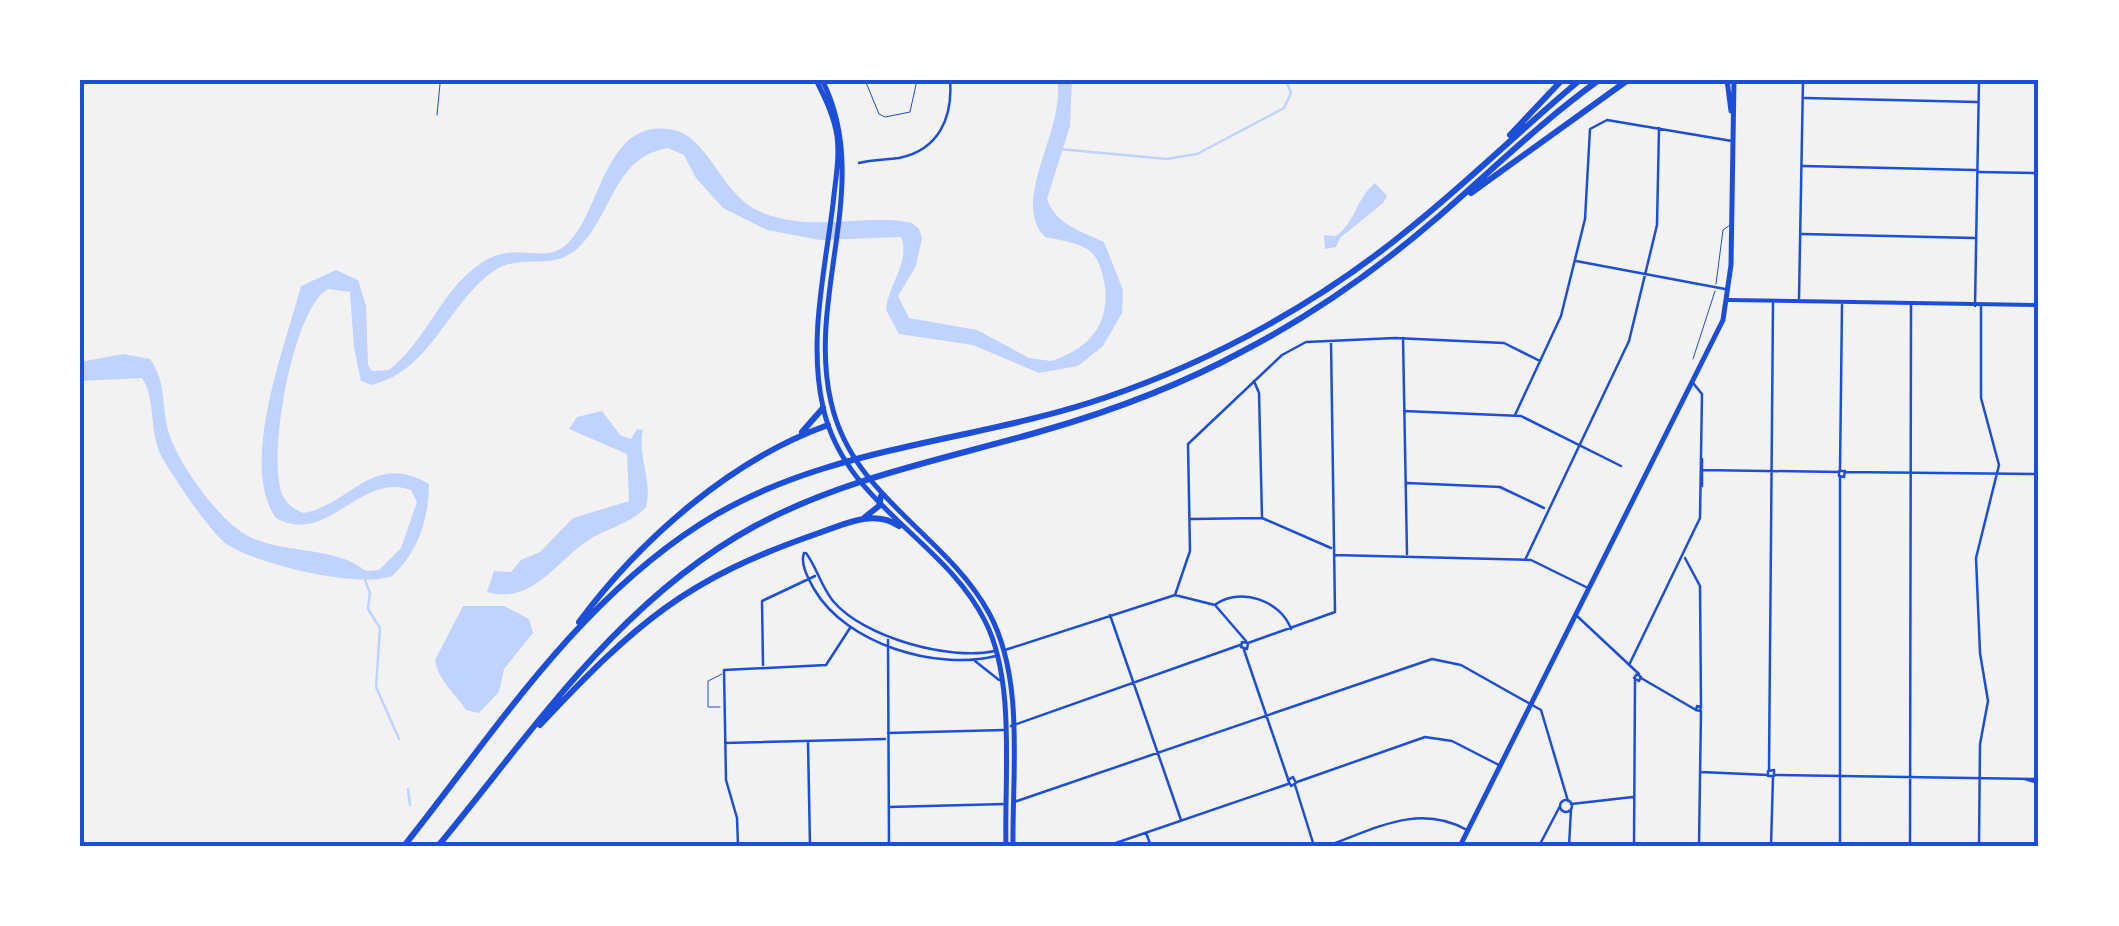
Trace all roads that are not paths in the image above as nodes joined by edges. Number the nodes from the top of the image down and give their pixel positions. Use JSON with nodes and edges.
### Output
{"nodes":[{"id":1,"x":427,"y":80,"type":"edge"},
{"id":2,"x":440,"y":80,"type":"edge"},
{"id":3,"x":819,"y":80,"type":"edge"},
{"id":4,"x":866,"y":80,"type":"edge"},
{"id":5,"x":917,"y":80,"type":"edge"},
{"id":6,"x":950,"y":80,"type":"edge"},
{"id":7,"x":1562,"y":80,"type":"edge"},
{"id":8,"x":1580,"y":80,"type":"edge"},
{"id":9,"x":1599,"y":80,"type":"edge"},
{"id":10,"x":1628,"y":80,"type":"edge"},
{"id":11,"x":1730,"y":80,"type":"edge"},
{"id":12,"x":1803,"y":80,"type":"edge"},
{"id":13,"x":1979,"y":80,"type":"edge"},
{"id":14,"x":1803,"y":98,"type":"junction"},
{"id":15,"x":1978,"y":102,"type":"junction"},
{"id":16,"x":437,"y":115,"type":"dead end"},
{"id":17,"x":1659,"y":128,"type":"junction"},
{"id":18,"x":1732,"y":140,"type":"junction"},
{"id":19,"x":1496,"y":151,"type":"junction"},
{"id":20,"x":859,"y":163,"type":"dead end"},
{"id":21,"x":1802,"y":166,"type":"junction"},
{"id":22,"x":1977,"y":171,"type":"junction"},
{"id":23,"x":2039,"y":173,"type":"edge"},
{"id":24,"x":1436,"y":219,"type":"junction"},
{"id":25,"x":1731,"y":225,"type":"junction"},
{"id":26,"x":1801,"y":234,"type":"junction"},
{"id":27,"x":1976,"y":238,"type":"junction"},
{"id":28,"x":1574,"y":261,"type":"junction"},
{"id":29,"x":1646,"y":273,"type":"junction"},
{"id":30,"x":1730,"y":280,"type":"junction"},
{"id":31,"x":826,"y":281,"type":"junction"},
{"id":32,"x":1716,"y":284,"type":"junction"},
{"id":33,"x":1728,"y":296,"type":"junction"},
{"id":34,"x":1800,"y":300,"type":"junction"},
{"id":35,"x":1773,"y":302,"type":"junction"},
{"id":36,"x":1842,"y":303,"type":"junction"},
{"id":37,"x":1978,"y":306,"type":"junction"},
{"id":38,"x":2038,"y":306,"type":"edge"},
{"id":39,"x":1912,"y":307,"type":"junction"},
{"id":40,"x":1403,"y":338,"type":"junction"},
{"id":41,"x":1330,"y":340,"type":"junction"},
{"id":42,"x":1541,"y":359,"type":"junction"},
{"id":43,"x":1693,"y":359,"type":"dead end"},
{"id":44,"x":826,"y":372,"type":"junction"},
{"id":45,"x":818,"y":376,"type":"junction"},
{"id":46,"x":1254,"y":381,"type":"junction"},
{"id":47,"x":1692,"y":383,"type":"junction"},
{"id":48,"x":823,"y":408,"type":"junction"},
{"id":49,"x":1404,"y":411,"type":"junction"},
{"id":50,"x":1515,"y":415,"type":"junction"},
{"id":51,"x":832,"y":426,"type":"junction"},
{"id":52,"x":794,"y":439,"type":"junction"},
{"id":53,"x":1579,"y":445,"type":"junction"},
{"id":54,"x":1621,"y":466,"type":"dead end"},
{"id":55,"x":1702,"y":470,"type":"junction"},
{"id":56,"x":1772,"y":472,"type":"junction"},
{"id":57,"x":1842,"y":474,"type":"junction"},
{"id":58,"x":1911,"y":475,"type":"junction"},
{"id":59,"x":2039,"y":475,"type":"edge"},
{"id":60,"x":1998,"y":476,"type":"junction"},
{"id":61,"x":1405,"y":483,"type":"junction"},
{"id":62,"x":881,"y":496,"type":"junction"},
{"id":63,"x":879,"y":506,"type":"junction"},
{"id":64,"x":1546,"y":510,"type":"junction"},
{"id":65,"x":1262,"y":518,"type":"junction"},
{"id":66,"x":1189,"y":519,"type":"junction"},
{"id":67,"x":860,"y":520,"type":"junction"},
{"id":68,"x":899,"y":526,"type":"junction"},
{"id":69,"x":1334,"y":548,"type":"junction"},
{"id":70,"x":1407,"y":555,"type":"junction"},
{"id":71,"x":1334,"y":557,"type":"junction"},
{"id":72,"x":1684,"y":557,"type":"junction"},
{"id":73,"x":1524,"y":560,"type":"junction"},
{"id":74,"x":816,"y":575,"type":"junction"},
{"id":75,"x":809,"y":579,"type":"junction"},
{"id":76,"x":1590,"y":588,"type":"junction"},
{"id":77,"x":1175,"y":594,"type":"junction"},
{"id":78,"x":974,"y":596,"type":"junction"},
{"id":79,"x":1215,"y":605,"type":"junction"},
{"id":80,"x":1110,"y":614,"type":"junction"},
{"id":81,"x":1576,"y":616,"type":"junction"},
{"id":82,"x":850,"y":628,"type":"junction"},
{"id":83,"x":1291,"y":629,"type":"junction"},
{"id":84,"x":888,"y":638,"type":"junction"},
{"id":85,"x":886,"y":646,"type":"junction"},
{"id":86,"x":1245,"y":646,"type":"junction"},
{"id":87,"x":558,"y":652,"type":"junction"},
{"id":88,"x":999,"y":652,"type":"junction"},
{"id":89,"x":972,"y":660,"type":"junction"},
{"id":90,"x":1629,"y":665,"type":"junction"},
{"id":91,"x":764,"y":666,"type":"junction"},
{"id":92,"x":722,"y":674,"type":"junction"},
{"id":93,"x":1638,"y":678,"type":"junction"},
{"id":94,"x":1134,"y":684,"type":"junction"},
{"id":95,"x":1002,"y":686,"type":"junction"},
{"id":96,"x":1532,"y":702,"type":"junction"},
{"id":97,"x":724,"y":707,"type":"junction"},
{"id":98,"x":1698,"y":708,"type":"junction"},
{"id":99,"x":1268,"y":714,"type":"junction"},
{"id":100,"x":1011,"y":726,"type":"junction"},
{"id":101,"x":1004,"y":730,"type":"junction"},
{"id":102,"x":886,"y":733,"type":"junction"},
{"id":103,"x":887,"y":739,"type":"junction"},
{"id":104,"x":808,"y":741,"type":"junction"},
{"id":105,"x":725,"y":742,"type":"junction"},
{"id":106,"x":1158,"y":752,"type":"junction"},
{"id":107,"x":504,"y":763,"type":"junction"},
{"id":108,"x":1008,"y":765,"type":"junction"},
{"id":109,"x":1500,"y":766,"type":"junction"},
{"id":110,"x":1700,"y":772,"type":"junction"},
{"id":111,"x":1771,"y":773,"type":"junction"},
{"id":112,"x":1841,"y":775,"type":"junction"},
{"id":113,"x":1910,"y":776,"type":"junction"},
{"id":114,"x":1980,"y":778,"type":"junction"},
{"id":115,"x":2038,"y":781,"type":"edge"},
{"id":116,"x":1292,"y":782,"type":"junction"},
{"id":117,"x":1563,"y":789,"type":"junction"},
{"id":118,"x":1634,"y":798,"type":"junction"},
{"id":119,"x":1009,"y":804,"type":"junction"},
{"id":120,"x":1561,"y":806,"type":"junction"},
{"id":121,"x":888,"y":807,"type":"junction"},
{"id":122,"x":1570,"y":807,"type":"junction"},
{"id":123,"x":1181,"y":820,"type":"junction"},
{"id":124,"x":1468,"y":830,"type":"junction"},
{"id":125,"x":1146,"y":832,"type":"junction"},
{"id":126,"x":404,"y":846,"type":"edge"},
{"id":127,"x":438,"y":846,"type":"edge"},
{"id":128,"x":738,"y":846,"type":"edge"},
{"id":129,"x":810,"y":846,"type":"edge"},
{"id":130,"x":889,"y":846,"type":"edge"},
{"id":131,"x":1006,"y":846,"type":"edge"},
{"id":132,"x":1013,"y":846,"type":"edge"},
{"id":133,"x":1107,"y":846,"type":"edge"},
{"id":134,"x":1151,"y":846,"type":"edge"},
{"id":135,"x":1314,"y":846,"type":"edge"},
{"id":136,"x":1327,"y":846,"type":"edge"},
{"id":137,"x":1460,"y":846,"type":"edge"},
{"id":138,"x":1538,"y":846,"type":"edge"},
{"id":139,"x":1569,"y":846,"type":"edge"},
{"id":140,"x":1634,"y":846,"type":"edge"},
{"id":141,"x":1699,"y":846,"type":"edge"},
{"id":142,"x":1771,"y":846,"type":"edge"},
{"id":143,"x":1840,"y":846,"type":"edge"},
{"id":144,"x":1910,"y":846,"type":"edge"},
{"id":145,"x":1979,"y":846,"type":"edge"}],
"edges":[{"from":1,"to":2,"type":"street"},
{"from":2,"to":16,"type":"lane"},
{"from":3,"to":31,"type":"main road"},
{"from":4,"to":5,"type":"lane"},
{"from":6,"to":20,"type":"street"},
{"from":7,"to":19,"type":"highway"},
{"from":8,"to":19,"type":"highway"},
{"from":9,"to":24,"type":"highway"},
{"from":10,"to":24,"type":"highway"},
{"from":11,"to":18,"type":"main road"},
{"from":12,"to":14,"type":"street"},
{"from":13,"to":15,"type":"street"},
{"from":14,"to":15,"type":"street"},
{"from":14,"to":21,"type":"street"},
{"from":15,"to":22,"type":"street"},
{"from":17,"to":18,"type":"street"},
{"from":17,"to":28,"type":"street"},
{"from":17,"to":29,"type":"street"},
{"from":18,"to":25,"type":"main road"},
{"from":19,"to":87,"type":"highway"},
{"from":21,"to":22,"type":"street"},
{"from":21,"to":26,"type":"street"},
{"from":22,"to":23,"type":"street"},
{"from":22,"to":27,"type":"street"},
{"from":24,"to":107,"type":"highway"},
{"from":25,"to":30,"type":"main road"},
{"from":25,"to":32,"type":"lane"},
{"from":26,"to":27,"type":"street"},
{"from":26,"to":34,"type":"street"},
{"from":27,"to":37,"type":"street"},
{"from":28,"to":29,"type":"street"},
{"from":28,"to":42,"type":"street"},
{"from":29,"to":32,"type":"street"},
{"from":29,"to":53,"type":"street"},
{"from":30,"to":32,"type":"street"},
{"from":30,"to":33,"type":"main road"},
{"from":31,"to":44,"type":"main road"},
{"from":31,"to":45,"type":"main road"},
{"from":32,"to":33,"type":"street"},
{"from":32,"to":43,"type":"lane"},
{"from":33,"to":35,"type":"street"},
{"from":33,"to":47,"type":"main road"},
{"from":34,"to":35,"type":"street"},
{"from":34,"to":36,"type":"street"},
{"from":35,"to":56,"type":"street"},
{"from":36,"to":39,"type":"street"},
{"from":36,"to":57,"type":"street"},
{"from":37,"to":38,"type":"street"},
{"from":37,"to":39,"type":"street"},
{"from":37,"to":60,"type":"street"},
{"from":39,"to":58,"type":"street"},
{"from":40,"to":41,"type":"street"},
{"from":40,"to":42,"type":"street"},
{"from":40,"to":49,"type":"street"},
{"from":41,"to":46,"type":"street"},
{"from":41,"to":69,"type":"street"},
{"from":42,"to":50,"type":"street"},
{"from":44,"to":45,"type":"main road"},
{"from":44,"to":51,"type":"main road"},
{"from":45,"to":48,"type":"main road"},
{"from":46,"to":65,"type":"street"},
{"from":46,"to":66,"type":"street"},
{"from":47,"to":55,"type":"street"},
{"from":47,"to":76,"type":"main road"},
{"from":48,"to":51,"type":"main road"},
{"from":48,"to":52,"type":"highway"},
{"from":49,"to":50,"type":"street"},
{"from":49,"to":61,"type":"street"},
{"from":50,"to":53,"type":"street"},
{"from":51,"to":52,"type":"highway"},
{"from":51,"to":62,"type":"main road"},
{"from":51,"to":63,"type":"main road"},
{"from":52,"to":87,"type":"highway"},
{"from":53,"to":54,"type":"street"},
{"from":53,"to":64,"type":"street"},
{"from":55,"to":56,"type":"street"},
{"from":55,"to":72,"type":"street"},
{"from":56,"to":57,"type":"street"},
{"from":56,"to":111,"type":"street"},
{"from":57,"to":58,"type":"street"},
{"from":57,"to":112,"type":"street"},
{"from":58,"to":60,"type":"street"},
{"from":58,"to":113,"type":"street"},
{"from":59,"to":60,"type":"street"},
{"from":60,"to":114,"type":"street"},
{"from":61,"to":64,"type":"street"},
{"from":61,"to":70,"type":"street"},
{"from":62,"to":63,"type":"highway"},
{"from":62,"to":78,"type":"main road"},
{"from":63,"to":67,"type":"highway"},
{"from":63,"to":68,"type":"main road"},
{"from":64,"to":73,"type":"street"},
{"from":65,"to":66,"type":"street"},
{"from":65,"to":69,"type":"street"},
{"from":66,"to":77,"type":"street"},
{"from":67,"to":68,"type":"highway"},
{"from":67,"to":107,"type":"highway"},
{"from":68,"to":78,"type":"main road"},
{"from":69,"to":71,"type":"street"},
{"from":70,"to":71,"type":"street"},
{"from":70,"to":73,"type":"street"},
{"from":71,"to":83,"type":"street"},
{"from":72,"to":90,"type":"street"},
{"from":72,"to":98,"type":"street"},
{"from":73,"to":76,"type":"street"},
{"from":74,"to":75,"type":"street"},
{"from":74,"to":75,"type":"street"},
{"from":74,"to":84,"type":"street"},
{"from":75,"to":82,"type":"street"},
{"from":75,"to":91,"type":"street"},
{"from":76,"to":81,"type":"main road"},
{"from":77,"to":79,"type":"street"},
{"from":77,"to":80,"type":"street"},
{"from":78,"to":88,"type":"main road"},
{"from":79,"to":83,"type":"street"},
{"from":79,"to":86,"type":"street"},
{"from":80,"to":88,"type":"street"},
{"from":80,"to":94,"type":"street"},
{"from":81,"to":90,"type":"street"},
{"from":81,"to":96,"type":"main road"},
{"from":82,"to":85,"type":"street"},
{"from":82,"to":91,"type":"street"},
{"from":83,"to":86,"type":"street"},
{"from":84,"to":85,"type":"street"},
{"from":84,"to":88,"type":"street"},
{"from":85,"to":89,"type":"street"},
{"from":85,"to":102,"type":"street"},
{"from":86,"to":94,"type":"street"},
{"from":86,"to":99,"type":"street"},
{"from":87,"to":126,"type":"highway"},
{"from":88,"to":89,"type":"street"},
{"from":88,"to":95,"type":"main road"},
{"from":88,"to":100,"type":"main road"},
{"from":89,"to":95,"type":"street"},
{"from":90,"to":93,"type":"street"},
{"from":91,"to":92,"type":"street"},
{"from":92,"to":97,"type":"street"},
{"from":92,"to":97,"type":"lane"},
{"from":93,"to":98,"type":"street"},
{"from":93,"to":118,"type":"street"},
{"from":94,"to":100,"type":"street"},
{"from":94,"to":106,"type":"street"},
{"from":95,"to":101,"type":"main road"},
{"from":96,"to":99,"type":"street"},
{"from":96,"to":109,"type":"main road"},
{"from":96,"to":117,"type":"street"},
{"from":97,"to":105,"type":"street"},
{"from":98,"to":110,"type":"street"},
{"from":99,"to":106,"type":"street"},
{"from":99,"to":116,"type":"street"},
{"from":100,"to":108,"type":"main road"},
{"from":101,"to":102,"type":"street"},
{"from":101,"to":108,"type":"main road"},
{"from":102,"to":103,"type":"street"},
{"from":103,"to":104,"type":"street"},
{"from":103,"to":121,"type":"street"},
{"from":104,"to":105,"type":"street"},
{"from":104,"to":129,"type":"street"},
{"from":105,"to":128,"type":"street"},
{"from":106,"to":119,"type":"street"},
{"from":106,"to":123,"type":"street"},
{"from":107,"to":127,"type":"highway"},
{"from":108,"to":119,"type":"main road"},
{"from":109,"to":116,"type":"street"},
{"from":109,"to":124,"type":"main road"},
{"from":110,"to":111,"type":"street"},
{"from":110,"to":141,"type":"street"},
{"from":111,"to":112,"type":"street"},
{"from":111,"to":142,"type":"street"},
{"from":112,"to":113,"type":"street"},
{"from":112,"to":143,"type":"street"},
{"from":113,"to":114,"type":"street"},
{"from":113,"to":144,"type":"street"},
{"from":114,"to":115,"type":"street"},
{"from":114,"to":145,"type":"street"},
{"from":116,"to":123,"type":"street"},
{"from":116,"to":135,"type":"street"},
{"from":117,"to":120,"type":"street"},
{"from":117,"to":122,"type":"street"},
{"from":118,"to":122,"type":"street"},
{"from":118,"to":140,"type":"street"},
{"from":119,"to":121,"type":"street"},
{"from":119,"to":131,"type":"main road"},
{"from":119,"to":132,"type":"main road"},
{"from":120,"to":122,"type":"street"},
{"from":120,"to":122,"type":"street"},
{"from":120,"to":138,"type":"street"},
{"from":121,"to":130,"type":"street"},
{"from":122,"to":139,"type":"street"},
{"from":123,"to":125,"type":"street"},
{"from":124,"to":136,"type":"street"},
{"from":124,"to":137,"type":"main road"},
{"from":125,"to":133,"type":"street"},
{"from":125,"to":134,"type":"street"}]}
